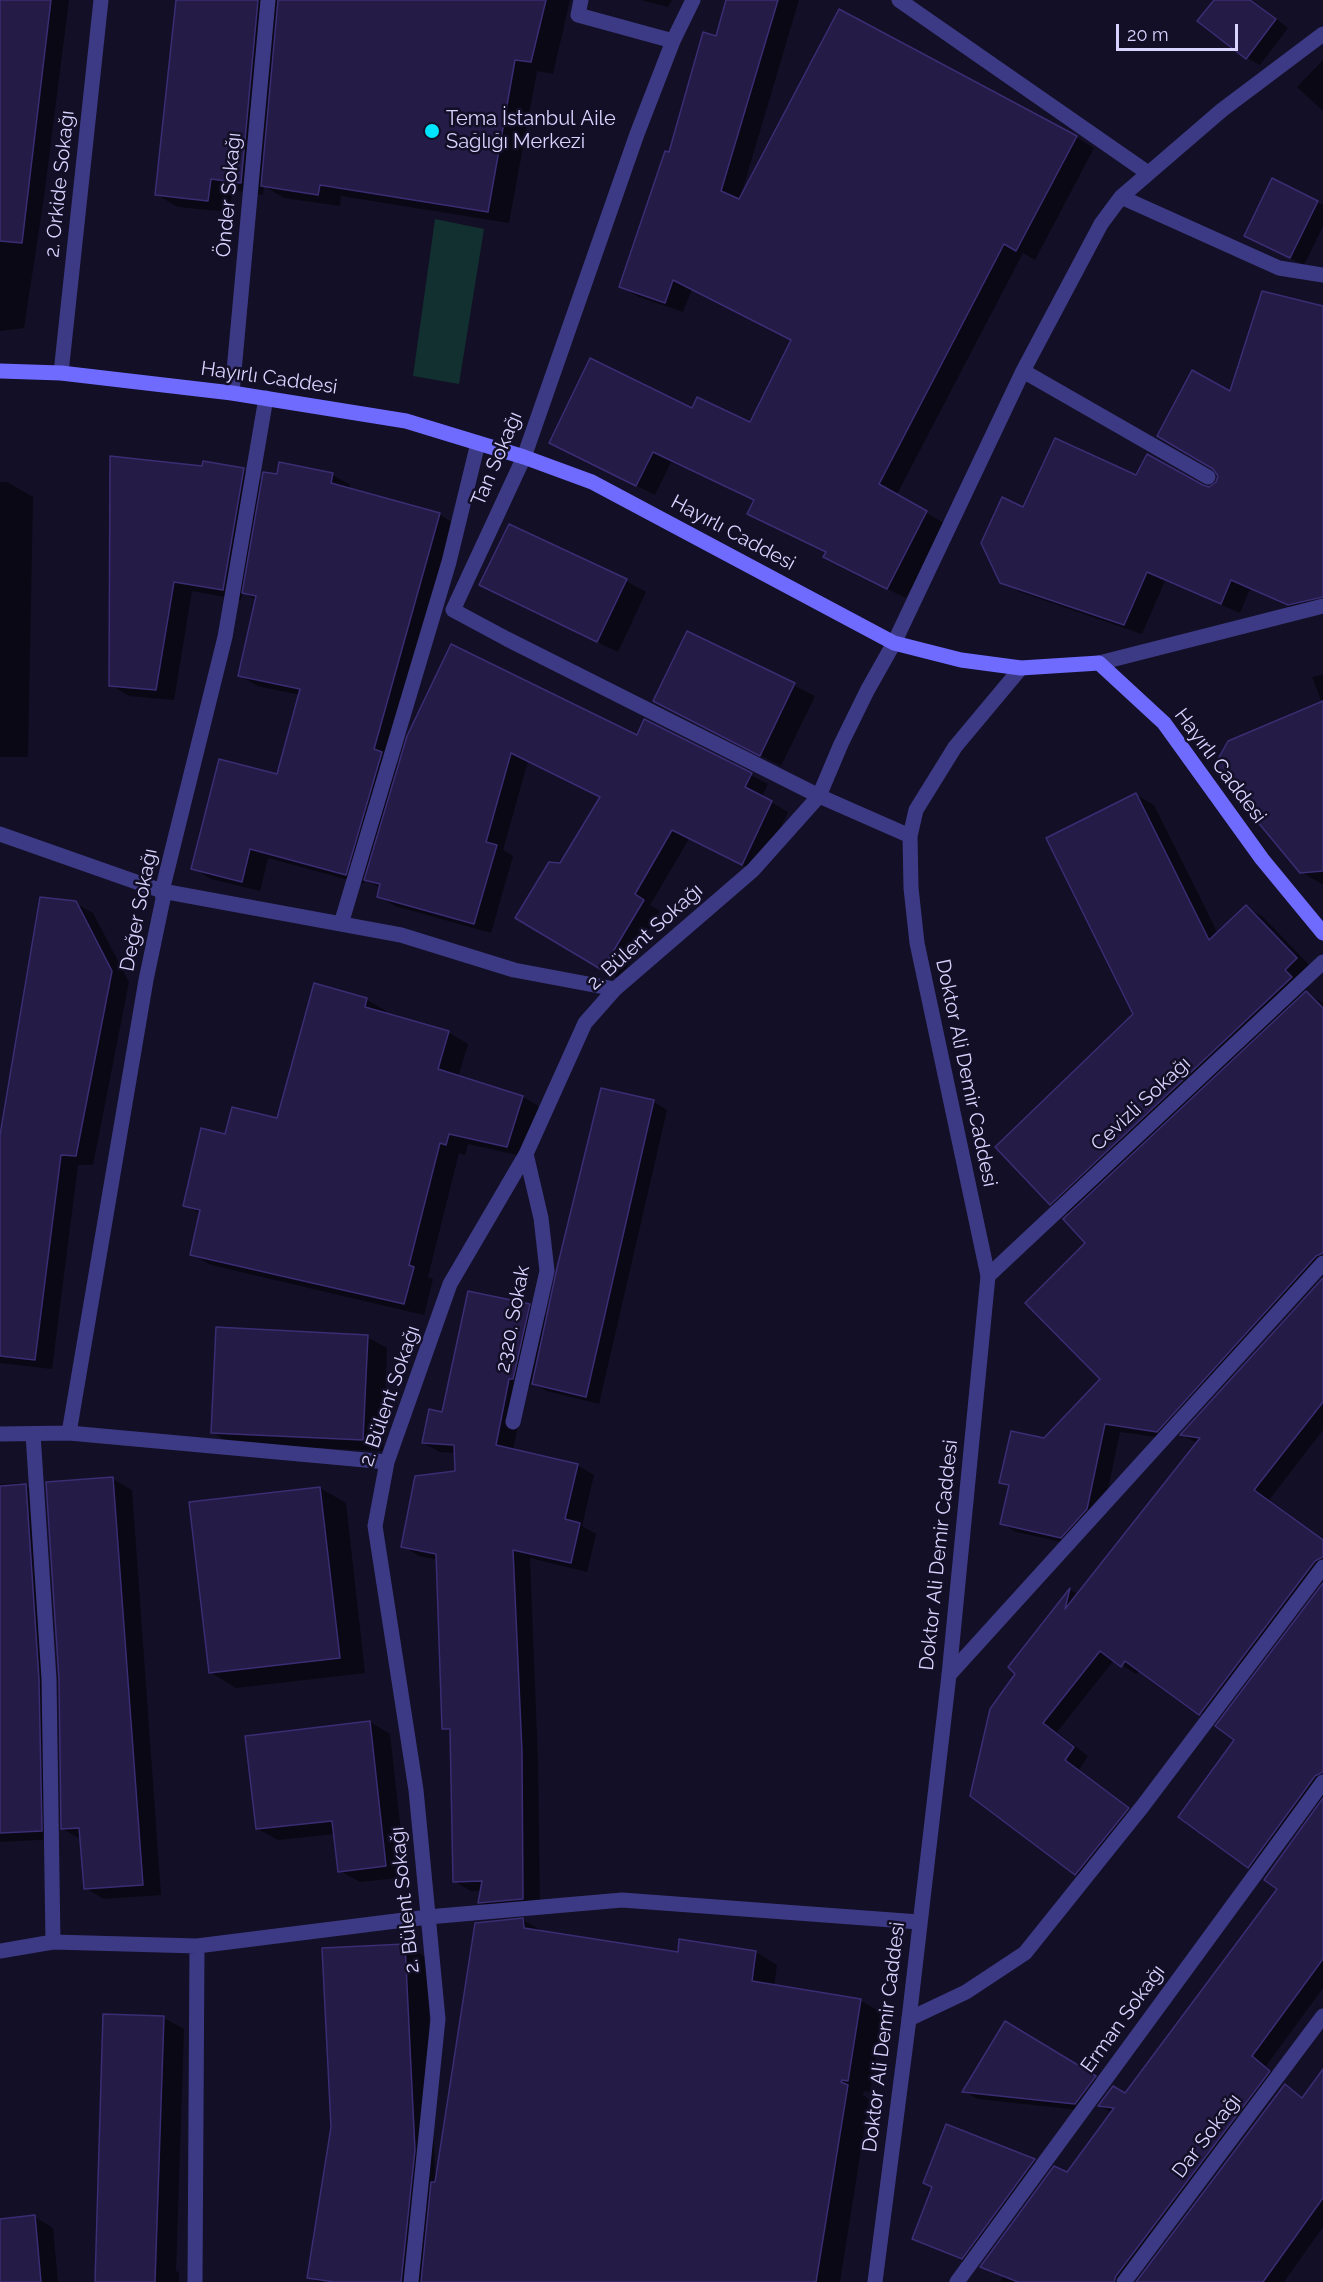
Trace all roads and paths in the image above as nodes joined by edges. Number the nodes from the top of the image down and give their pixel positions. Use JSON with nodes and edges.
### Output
{"nodes":[{"id":1,"x":101,"y":0,"type":"edge"},
{"id":2,"x":268,"y":0,"type":"edge"},
{"id":3,"x":581,"y":0,"type":"edge"},
{"id":4,"x":693,"y":0,"type":"edge"},
{"id":5,"x":899,"y":0,"type":"edge"},
{"id":6,"x":1323,"y":34,"type":"edge"},
{"id":7,"x":673,"y":41,"type":"junction"},
{"id":8,"x":1148,"y":173,"type":"junction"},
{"id":9,"x":1121,"y":197,"type":"junction"},
{"id":10,"x":1323,"y":275,"type":"edge"},
{"id":11,"x":0,"y":371,"type":"edge"},
{"id":12,"x":1023,"y":371,"type":"junction"},
{"id":13,"x":61,"y":373,"type":"junction"},
{"id":14,"x":232,"y":393,"type":"junction"},
{"id":15,"x":266,"y":398,"type":"junction"},
{"id":16,"x":478,"y":442,"type":"junction"},
{"id":17,"x":524,"y":457,"type":"junction"},
{"id":18,"x":1208,"y":477,"type":"dead end"},
{"id":19,"x":1323,"y":606,"type":"edge"},
{"id":20,"x":894,"y":643,"type":"junction"},
{"id":21,"x":1099,"y":663,"type":"junction"},
{"id":22,"x":1021,"y":668,"type":"junction"},
{"id":23,"x":819,"y":796,"type":"junction"},
{"id":24,"x":0,"y":834,"type":"edge"},
{"id":25,"x":910,"y":836,"type":"junction"},
{"id":26,"x":162,"y":891,"type":"junction"},
{"id":27,"x":341,"y":924,"type":"junction"},
{"id":28,"x":1323,"y":933,"type":"edge"},
{"id":29,"x":1323,"y":962,"type":"edge"},
{"id":30,"x":615,"y":989,"type":"junction"},
{"id":31,"x":526,"y":1154,"type":"junction"},
{"id":32,"x":1323,"y":1263,"type":"edge"},
{"id":33,"x":988,"y":1276,"type":"junction"},
{"id":34,"x":513,"y":1422,"type":"dead end"},
{"id":35,"x":69,"y":1433,"type":"junction"},
{"id":36,"x":0,"y":1434,"type":"edge"},
{"id":37,"x":33,"y":1434,"type":"junction"},
{"id":38,"x":387,"y":1462,"type":"junction"},
{"id":39,"x":1323,"y":1567,"type":"edge"},
{"id":40,"x":949,"y":1675,"type":"junction"},
{"id":41,"x":1323,"y":1782,"type":"edge"},
{"id":42,"x":428,"y":1917,"type":"junction"},
{"id":43,"x":919,"y":1922,"type":"junction"},
{"id":44,"x":53,"y":1942,"type":"junction"},
{"id":45,"x":197,"y":1946,"type":"junction"},
{"id":46,"x":0,"y":1951,"type":"edge"},
{"id":47,"x":1323,"y":2016,"type":"edge"},
{"id":48,"x":909,"y":2019,"type":"junction"},
{"id":49,"x":195,"y":2282,"type":"edge"},
{"id":50,"x":411,"y":2282,"type":"edge"},
{"id":51,"x":875,"y":2282,"type":"edge"},
{"id":52,"x":957,"y":2282,"type":"edge"},
{"id":53,"x":1124,"y":2282,"type":"edge"}],
"edges":[{"from":1,"to":13,"type":"street","name":"2. Orkide Sokağı"},
{"from":2,"to":14,"type":"street","name":"Önder Sokağı"},
{"from":3,"to":7,"type":"street"},
{"from":4,"to":7,"type":"street","name":"Tan Sokağı"},
{"from":5,"to":8,"type":"street"},
{"from":6,"to":8,"type":"street","name":"2. Bülent Sokağı"},
{"from":7,"to":17,"type":"street","name":"Tan Sokağı"},
{"from":8,"to":9,"type":"street","name":"2. Bülent Sokağı"},
{"from":9,"to":10,"type":"street"},
{"from":9,"to":12,"type":"street","name":"2. Bülent Sokağı"},
{"from":11,"to":13,"type":"main road","name":"Hayırlı Caddesi"},
{"from":12,"to":18,"type":"street"},
{"from":12,"to":20,"type":"street","name":"2. Bülent Sokağı"},
{"from":13,"to":14,"type":"main road","name":"Hayırlı Caddesi"},
{"from":14,"to":15,"type":"main road","name":"Hayırlı Caddesi"},
{"from":15,"to":16,"type":"main road","name":"Hayırlı Caddesi"},
{"from":15,"to":26,"type":"street","name":"Değer Sokağı"},
{"from":16,"to":17,"type":"main road","name":"Hayırlı Caddesi"},
{"from":16,"to":27,"type":"street"},
{"from":17,"to":20,"type":"main road","name":"Hayırlı Caddesi"},
{"from":17,"to":23,"type":"street","name":"Tan Sokağı"},
{"from":19,"to":21,"type":"street"},
{"from":20,"to":22,"type":"main road","name":"Hayırlı Caddesi"},
{"from":20,"to":23,"type":"street","name":"2. Bülent Sokağı"},
{"from":21,"to":22,"type":"main road","name":"Hayırlı Caddesi"},
{"from":21,"to":28,"type":"main road","name":"Hayırlı Caddesi"},
{"from":22,"to":25,"type":"street","name":"Doktor Ali Demir Caddesi"},
{"from":23,"to":25,"type":"street"},
{"from":23,"to":30,"type":"street","name":"2. Bülent Sokağı"},
{"from":24,"to":26,"type":"street"},
{"from":25,"to":33,"type":"street","name":"Doktor Ali Demir Caddesi"},
{"from":26,"to":27,"type":"street"},
{"from":26,"to":35,"type":"street","name":"Değer Sokağı"},
{"from":27,"to":30,"type":"street"},
{"from":29,"to":33,"type":"street","name":"Cevizli Sokağı"},
{"from":30,"to":31,"type":"street","name":"2. Bülent Sokağı"},
{"from":31,"to":34,"type":"street","name":"2320. Sokak"},
{"from":31,"to":38,"type":"street","name":"2. Bülent Sokağı"},
{"from":32,"to":40,"type":"street"},
{"from":33,"to":40,"type":"street","name":"Doktor Ali Demir Caddesi"},
{"from":35,"to":37,"type":"street"},
{"from":35,"to":38,"type":"street"},
{"from":36,"to":37,"type":"street"},
{"from":37,"to":44,"type":"street"},
{"from":38,"to":42,"type":"street","name":"2. Bülent Sokağı"},
{"from":39,"to":48,"type":"street"},
{"from":40,"to":43,"type":"street","name":"Doktor Ali Demir Caddesi"},
{"from":41,"to":52,"type":"street","name":"Erman Sokağı"},
{"from":42,"to":43,"type":"street"},
{"from":42,"to":45,"type":"street"},
{"from":42,"to":50,"type":"street","name":"2. Bülent Sokağı"},
{"from":43,"to":48,"type":"street","name":"Doktor Ali Demir Caddesi"},
{"from":44,"to":45,"type":"street"},
{"from":44,"to":46,"type":"street"},
{"from":45,"to":49,"type":"street"},
{"from":47,"to":53,"type":"street","name":"Dar Sokağı"},
{"from":48,"to":51,"type":"street","name":"Doktor Ali Demir Caddesi"}]}
